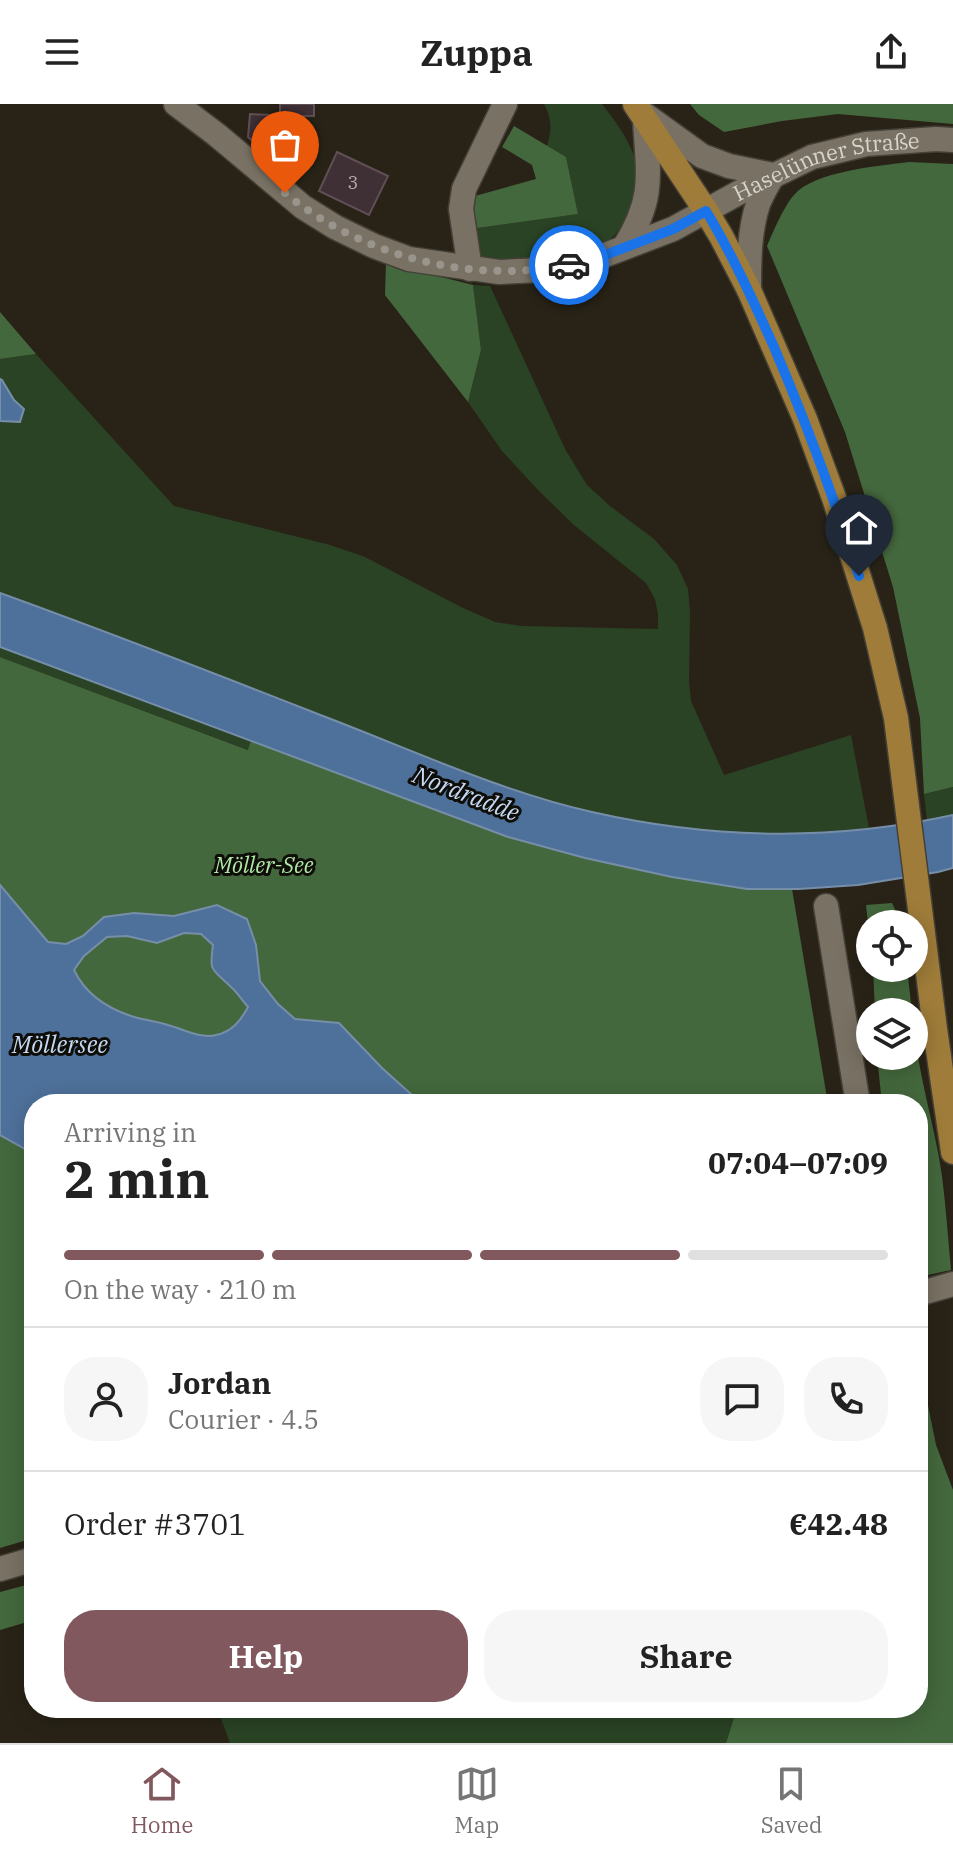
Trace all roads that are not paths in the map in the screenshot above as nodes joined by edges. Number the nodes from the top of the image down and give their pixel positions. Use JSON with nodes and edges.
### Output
{"nodes":[{"id":1,"x":176,"y":104,"type":"edge"},
{"id":2,"x":505,"y":104,"type":"edge"},
{"id":3,"x":640,"y":112,"type":"edge"},
{"id":4,"x":953,"y":140,"type":"edge"},
{"id":5,"x":773,"y":175,"type":"junction"},
{"id":6,"x":706,"y":211,"type":"junction"},
{"id":7,"x":625,"y":246,"type":"junction"},
{"id":8,"x":470,"y":269,"type":"junction"},
{"id":9,"x":749,"y":290,"type":"junction"},
{"id":10,"x":826,"y":906,"type":"dead end"},
{"id":11,"x":856,"y":1094,"type":"edge"},
{"id":12,"x":953,"y":1152,"type":"edge"},
{"id":13,"x":953,"y":1284,"type":"edge"},
{"id":14,"x":928,"y":1291,"type":"edge"},
{"id":15,"x":24,"y":1562,"type":"edge"},
{"id":16,"x":0,"y":1569,"type":"edge"}],
"edges":[{"from":1,"to":8,"type":"street","name":"Haselünner Straße"},
{"from":2,"to":8,"type":"street"},
{"from":3,"to":5,"type":"street"},
{"from":3,"to":6,"type":"main road"},
{"from":3,"to":7,"type":"street"},
{"from":4,"to":5,"type":"street","name":"Haselünner Straße"},
{"from":5,"to":6,"type":"street","name":"Haselünner Straße"},
{"from":5,"to":9,"type":"street"},
{"from":6,"to":7,"type":"street","name":"Haselünner Straße"},
{"from":6,"to":9,"type":"main road"},
{"from":7,"to":8,"type":"street","name":"Haselünner Straße"},
{"from":9,"to":12,"type":"main road"},
{"from":10,"to":11,"type":"street"},
{"from":13,"to":14,"type":"street"},
{"from":15,"to":16,"type":"street"}]}
